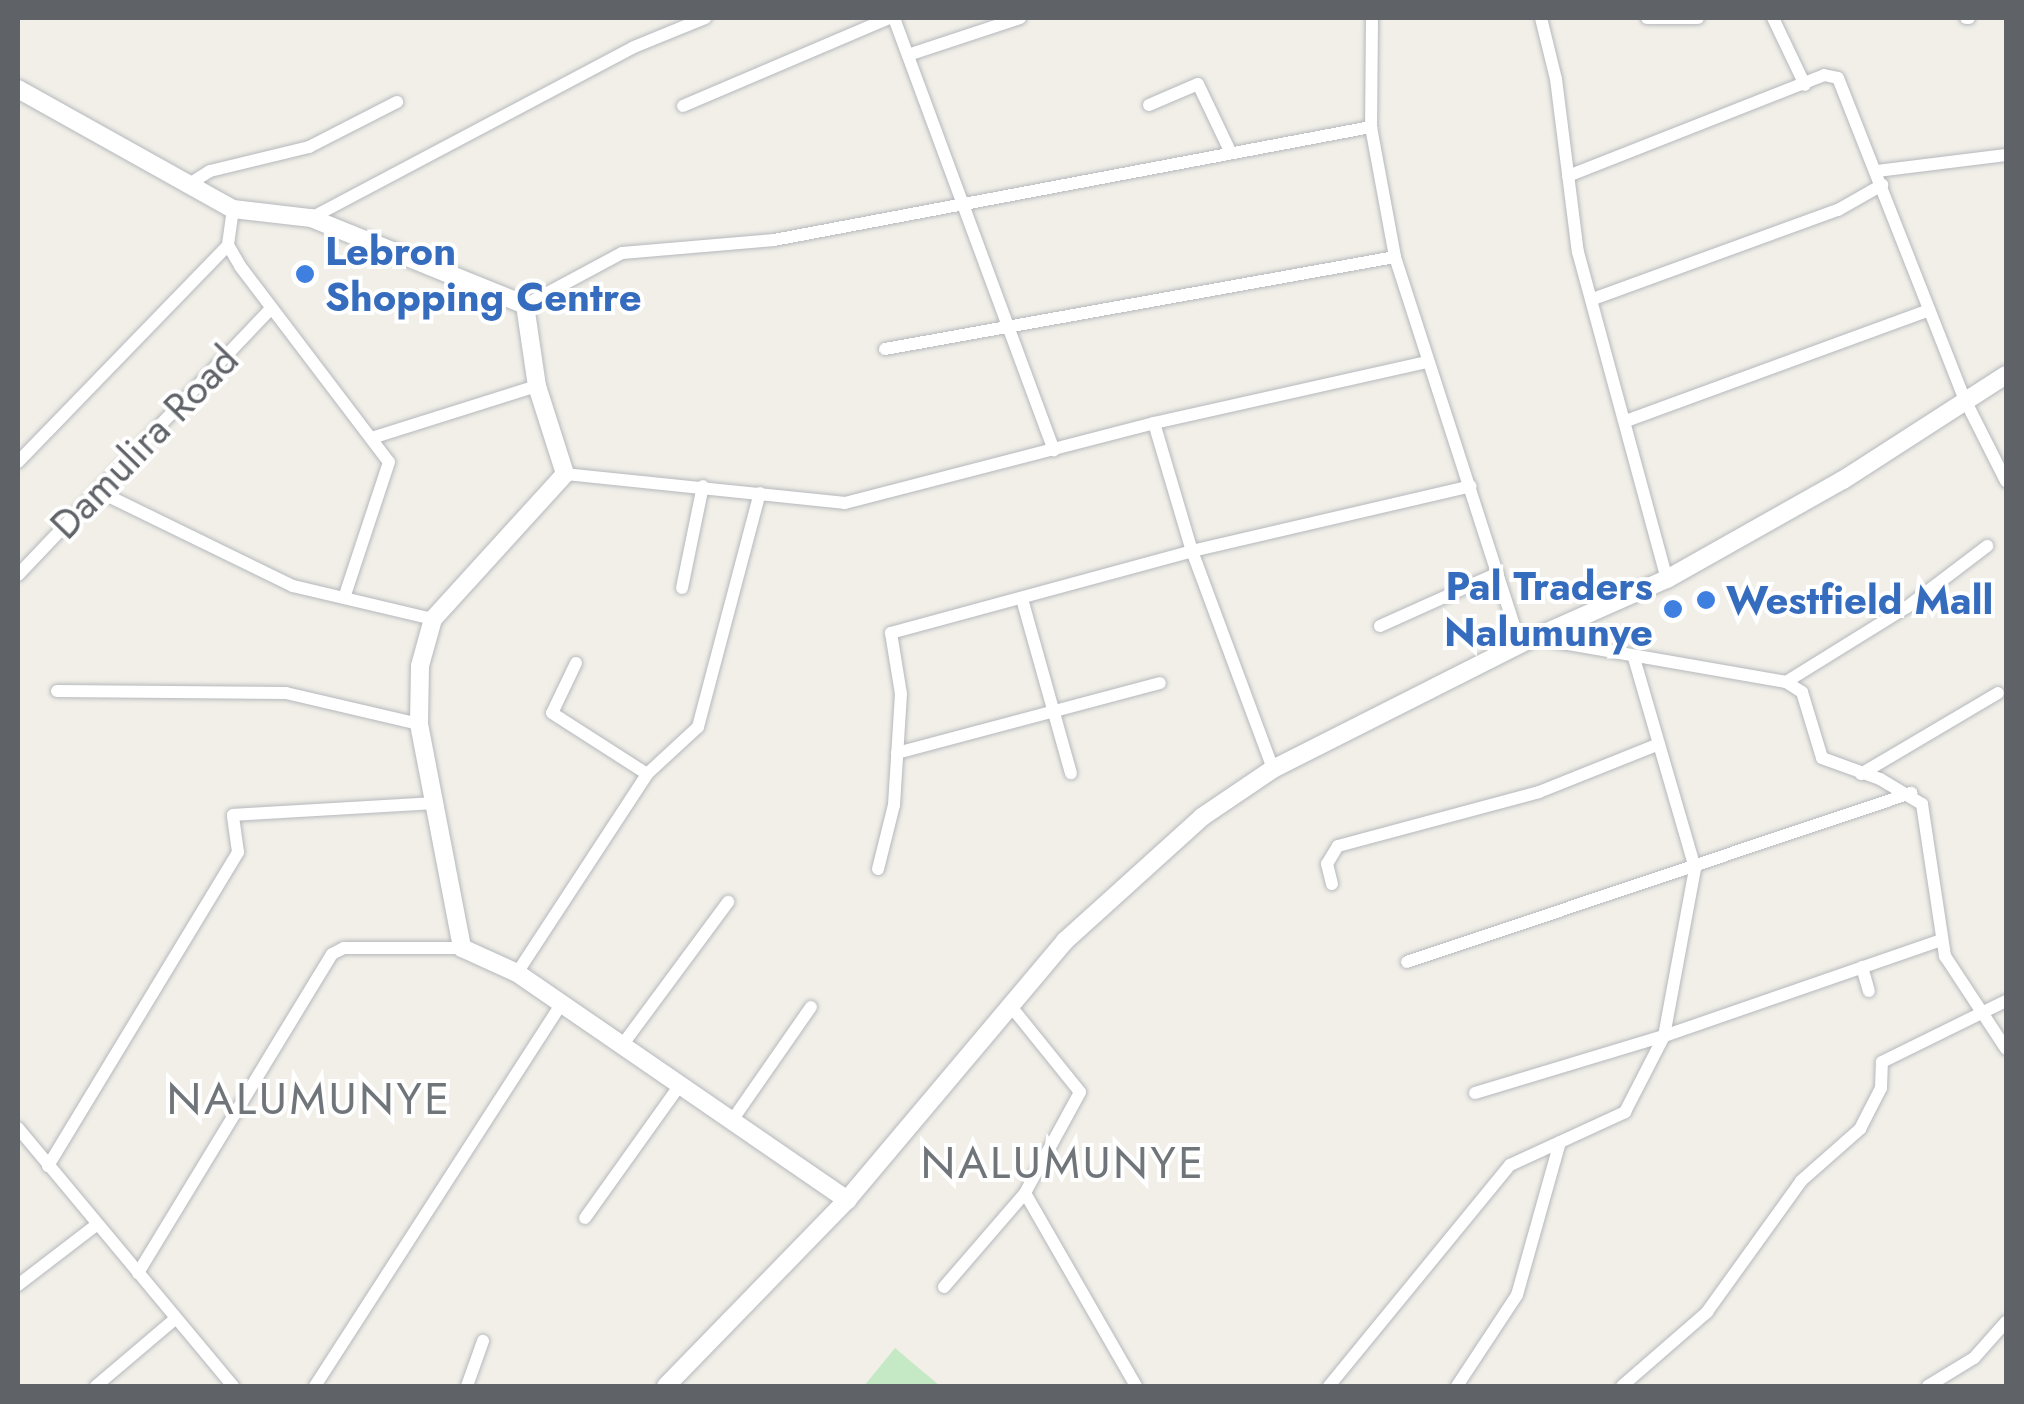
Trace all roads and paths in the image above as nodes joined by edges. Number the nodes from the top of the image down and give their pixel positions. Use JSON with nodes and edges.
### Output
{"nodes":[{"id":1,"x":704,"y":18,"type":"edge"},
{"id":2,"x":891,"y":18,"type":"edge"},
{"id":3,"x":1020,"y":18,"type":"edge"},
{"id":4,"x":1372,"y":18,"type":"edge"},
{"id":5,"x":1541,"y":18,"type":"edge"},
{"id":6,"x":1647,"y":18,"type":"edge"},
{"id":7,"x":1698,"y":18,"type":"edge"},
{"id":8,"x":1773,"y":18,"type":"edge"},
{"id":9,"x":908,"y":55,"type":"junction"},
{"id":10,"x":1806,"y":85,"type":"junction"},
{"id":11,"x":18,"y":89,"type":"edge"},
{"id":12,"x":396,"y":102,"type":"dead end"},
{"id":13,"x":1148,"y":105,"type":"dead end"},
{"id":14,"x":682,"y":106,"type":"dead end"},
{"id":15,"x":1371,"y":128,"type":"junction"},
{"id":16,"x":1230,"y":150,"type":"junction"},
{"id":17,"x":2006,"y":155,"type":"edge"},
{"id":18,"x":1876,"y":171,"type":"junction"},
{"id":19,"x":1568,"y":176,"type":"junction"},
{"id":20,"x":186,"y":186,"type":"junction"},
{"id":21,"x":1882,"y":186,"type":"junction"},
{"id":22,"x":959,"y":200,"type":"junction"},
{"id":23,"x":233,"y":209,"type":"junction"},
{"id":24,"x":311,"y":218,"type":"junction"},
{"id":25,"x":228,"y":245,"type":"junction"},
{"id":26,"x":1395,"y":257,"type":"junction"},
{"id":27,"x":1592,"y":299,"type":"junction"},
{"id":28,"x":525,"y":304,"type":"junction"},
{"id":29,"x":271,"y":308,"type":"junction"},
{"id":30,"x":1929,"y":310,"type":"junction"},
{"id":31,"x":1006,"y":329,"type":"junction"},
{"id":32,"x":885,"y":348,"type":"dead end"},
{"id":33,"x":1428,"y":362,"type":"junction"},
{"id":34,"x":2006,"y":375,"type":"edge"},
{"id":35,"x":538,"y":386,"type":"junction"},
{"id":36,"x":1965,"y":400,"type":"junction"},
{"id":37,"x":1154,"y":422,"type":"junction"},
{"id":38,"x":1626,"y":422,"type":"junction"},
{"id":39,"x":375,"y":437,"type":"junction"},
{"id":40,"x":1054,"y":450,"type":"junction"},
{"id":41,"x":18,"y":462,"type":"edge"},
{"id":42,"x":565,"y":474,"type":"junction"},
{"id":43,"x":2006,"y":481,"type":"edge"},
{"id":44,"x":704,"y":486,"type":"junction"},
{"id":45,"x":1472,"y":486,"type":"junction"},
{"id":46,"x":98,"y":491,"type":"junction"},
{"id":47,"x":760,"y":493,"type":"junction"},
{"id":48,"x":1988,"y":546,"type":"dead end"},
{"id":49,"x":1192,"y":551,"type":"junction"},
{"id":50,"x":1498,"y":573,"type":"junction"},
{"id":51,"x":18,"y":575,"type":"edge"},
{"id":52,"x":1668,"y":578,"type":"junction"},
{"id":53,"x":682,"y":588,"type":"dead end"},
{"id":54,"x":344,"y":598,"type":"junction"},
{"id":55,"x":1022,"y":599,"type":"junction"},
{"id":56,"x":433,"y":619,"type":"junction"},
{"id":57,"x":1380,"y":626,"type":"dead end"},
{"id":58,"x":1527,"y":641,"type":"junction"},
{"id":59,"x":1634,"y":658,"type":"junction"},
{"id":60,"x":576,"y":663,"type":"dead end"},
{"id":61,"x":1786,"y":682,"type":"junction"},
{"id":62,"x":1160,"y":684,"type":"dead end"},
{"id":63,"x":58,"y":691,"type":"dead end"},
{"id":64,"x":1998,"y":694,"type":"dead end"},
{"id":65,"x":1052,"y":714,"type":"junction"},
{"id":66,"x":419,"y":724,"type":"junction"},
{"id":67,"x":1659,"y":744,"type":"junction"},
{"id":68,"x":897,"y":752,"type":"junction"},
{"id":69,"x":1273,"y":769,"type":"junction"},
{"id":70,"x":646,"y":774,"type":"junction"},
{"id":71,"x":1071,"y":774,"type":"dead end"},
{"id":72,"x":1861,"y":774,"type":"junction"},
{"id":73,"x":1911,"y":794,"type":"junction"},
{"id":74,"x":434,"y":803,"type":"junction"},
{"id":75,"x":1695,"y":868,"type":"junction"},
{"id":76,"x":878,"y":870,"type":"dead end"},
{"id":77,"x":1332,"y":884,"type":"dead end"},
{"id":78,"x":728,"y":902,"type":"dead end"},
{"id":79,"x":1942,"y":940,"type":"junction"},
{"id":80,"x":462,"y":948,"type":"junction"},
{"id":81,"x":1407,"y":962,"type":"dead end"},
{"id":82,"x":1862,"y":967,"type":"junction"},
{"id":83,"x":517,"y":973,"type":"junction"},
{"id":84,"x":1869,"y":992,"type":"dead end"},
{"id":85,"x":2006,"y":1001,"type":"edge"},
{"id":86,"x":1009,"y":1004,"type":"junction"},
{"id":87,"x":562,"y":1005,"type":"junction"},
{"id":88,"x":811,"y":1008,"type":"dead end"},
{"id":89,"x":1980,"y":1010,"type":"junction"},
{"id":90,"x":1664,"y":1036,"type":"junction"},
{"id":91,"x":623,"y":1044,"type":"junction"},
{"id":92,"x":2006,"y":1048,"type":"edge"},
{"id":93,"x":680,"y":1085,"type":"junction"},
{"id":94,"x":1475,"y":1093,"type":"dead end"},
{"id":95,"x":731,"y":1122,"type":"junction"},
{"id":96,"x":18,"y":1128,"type":"edge"},
{"id":97,"x":1560,"y":1142,"type":"junction"},
{"id":98,"x":48,"y":1166,"type":"junction"},
{"id":99,"x":1026,"y":1193,"type":"junction"},
{"id":100,"x":846,"y":1200,"type":"junction"},
{"id":101,"x":585,"y":1218,"type":"dead end"},
{"id":102,"x":96,"y":1226,"type":"junction"},
{"id":103,"x":138,"y":1273,"type":"junction"},
{"id":104,"x":18,"y":1285,"type":"edge"},
{"id":105,"x":944,"y":1287,"type":"dead end"},
{"id":106,"x":176,"y":1319,"type":"junction"},
{"id":107,"x":2006,"y":1322,"type":"edge"},
{"id":108,"x":483,"y":1340,"type":"dead end"},
{"id":109,"x":96,"y":1386,"type":"edge"},
{"id":110,"x":233,"y":1386,"type":"edge"},
{"id":111,"x":316,"y":1386,"type":"edge"},
{"id":112,"x":467,"y":1386,"type":"edge"},
{"id":113,"x":666,"y":1386,"type":"edge"},
{"id":114,"x":1136,"y":1386,"type":"edge"},
{"id":115,"x":1329,"y":1386,"type":"edge"},
{"id":116,"x":1458,"y":1386,"type":"edge"},
{"id":117,"x":1622,"y":1386,"type":"edge"},
{"id":118,"x":1928,"y":1386,"type":"edge"}],
"edges":[{"from":1,"to":24,"type":"street"},
{"from":2,"to":9,"type":"street"},
{"from":2,"to":14,"type":"street"},
{"from":3,"to":9,"type":"street"},
{"from":4,"to":15,"type":"street"},
{"from":5,"to":19,"type":"street"},
{"from":6,"to":7,"type":"street"},
{"from":8,"to":10,"type":"street"},
{"from":9,"to":22,"type":"street"},
{"from":10,"to":18,"type":"street"},
{"from":10,"to":19,"type":"street"},
{"from":11,"to":20,"type":"street"},
{"from":12,"to":20,"type":"street"},
{"from":13,"to":16,"type":"street"},
{"from":15,"to":16,"type":"street"},
{"from":15,"to":26,"type":"street"},
{"from":16,"to":22,"type":"street"},
{"from":17,"to":18,"type":"street"},
{"from":18,"to":21,"type":"street"},
{"from":19,"to":27,"type":"street"},
{"from":20,"to":23,"type":"street"},
{"from":21,"to":27,"type":"street"},
{"from":21,"to":30,"type":"street"},
{"from":22,"to":28,"type":"street"},
{"from":22,"to":31,"type":"street"},
{"from":23,"to":24,"type":"street"},
{"from":23,"to":25,"type":"street"},
{"from":24,"to":28,"type":"street"},
{"from":25,"to":29,"type":"street"},
{"from":25,"to":41,"type":"street"},
{"from":26,"to":31,"type":"street"},
{"from":26,"to":33,"type":"street"},
{"from":27,"to":38,"type":"street"},
{"from":28,"to":35,"type":"street"},
{"from":29,"to":39,"type":"street"},
{"from":29,"to":46,"type":"street","name":"Damulira Road"},
{"from":30,"to":36,"type":"street"},
{"from":30,"to":38,"type":"street"},
{"from":31,"to":32,"type":"street"},
{"from":31,"to":40,"type":"street"},
{"from":33,"to":37,"type":"street"},
{"from":33,"to":45,"type":"street"},
{"from":34,"to":36,"type":"street"},
{"from":35,"to":39,"type":"street"},
{"from":35,"to":42,"type":"street"},
{"from":36,"to":43,"type":"street"},
{"from":36,"to":52,"type":"street"},
{"from":37,"to":40,"type":"street"},
{"from":37,"to":49,"type":"street"},
{"from":38,"to":52,"type":"street"},
{"from":39,"to":54,"type":"street"},
{"from":40,"to":47,"type":"street"},
{"from":42,"to":44,"type":"street"},
{"from":42,"to":56,"type":"street"},
{"from":44,"to":47,"type":"street"},
{"from":44,"to":53,"type":"street"},
{"from":45,"to":49,"type":"street"},
{"from":45,"to":50,"type":"street"},
{"from":46,"to":51,"type":"street","name":"Damulira Road"},
{"from":46,"to":54,"type":"street"},
{"from":47,"to":70,"type":"street"},
{"from":48,"to":61,"type":"street"},
{"from":49,"to":55,"type":"street"},
{"from":49,"to":69,"type":"street"},
{"from":50,"to":57,"type":"street"},
{"from":50,"to":58,"type":"street"},
{"from":52,"to":58,"type":"street"},
{"from":54,"to":56,"type":"street"},
{"from":55,"to":65,"type":"street"},
{"from":55,"to":68,"type":"street"},
{"from":56,"to":66,"type":"street"},
{"from":58,"to":59,"type":"street"},
{"from":58,"to":69,"type":"street"},
{"from":59,"to":61,"type":"street"},
{"from":59,"to":67,"type":"street"},
{"from":60,"to":70,"type":"street"},
{"from":61,"to":72,"type":"street"},
{"from":62,"to":65,"type":"street"},
{"from":63,"to":66,"type":"street"},
{"from":64,"to":72,"type":"street"},
{"from":65,"to":68,"type":"street"},
{"from":65,"to":71,"type":"street"},
{"from":66,"to":74,"type":"street"},
{"from":67,"to":75,"type":"street"},
{"from":67,"to":77,"type":"street"},
{"from":68,"to":76,"type":"street"},
{"from":69,"to":86,"type":"street"},
{"from":70,"to":83,"type":"street"},
{"from":72,"to":73,"type":"street"},
{"from":73,"to":75,"type":"street"},
{"from":73,"to":79,"type":"street"},
{"from":74,"to":80,"type":"street"},
{"from":74,"to":98,"type":"street"},
{"from":75,"to":81,"type":"street"},
{"from":75,"to":90,"type":"street"},
{"from":78,"to":91,"type":"street"},
{"from":79,"to":82,"type":"street"},
{"from":79,"to":89,"type":"street"},
{"from":80,"to":83,"type":"street"},
{"from":80,"to":103,"type":"street"},
{"from":82,"to":84,"type":"street"},
{"from":82,"to":90,"type":"street"},
{"from":83,"to":87,"type":"street"},
{"from":85,"to":89,"type":"street"},
{"from":86,"to":99,"type":"street"},
{"from":86,"to":100,"type":"street"},
{"from":87,"to":91,"type":"street"},
{"from":87,"to":111,"type":"street"},
{"from":88,"to":95,"type":"street"},
{"from":89,"to":92,"type":"street"},
{"from":89,"to":117,"type":"street"},
{"from":90,"to":94,"type":"street"},
{"from":90,"to":97,"type":"street"},
{"from":91,"to":93,"type":"street"},
{"from":93,"to":95,"type":"street"},
{"from":93,"to":101,"type":"street"},
{"from":95,"to":100,"type":"street"},
{"from":96,"to":98,"type":"street"},
{"from":97,"to":115,"type":"street"},
{"from":97,"to":116,"type":"street"},
{"from":98,"to":102,"type":"street"},
{"from":99,"to":105,"type":"street"},
{"from":99,"to":114,"type":"street"},
{"from":100,"to":113,"type":"street"},
{"from":102,"to":103,"type":"street"},
{"from":102,"to":104,"type":"street"},
{"from":103,"to":106,"type":"street"},
{"from":106,"to":109,"type":"street"},
{"from":106,"to":110,"type":"street"},
{"from":107,"to":118,"type":"street"},
{"from":108,"to":112,"type":"street"}]}
